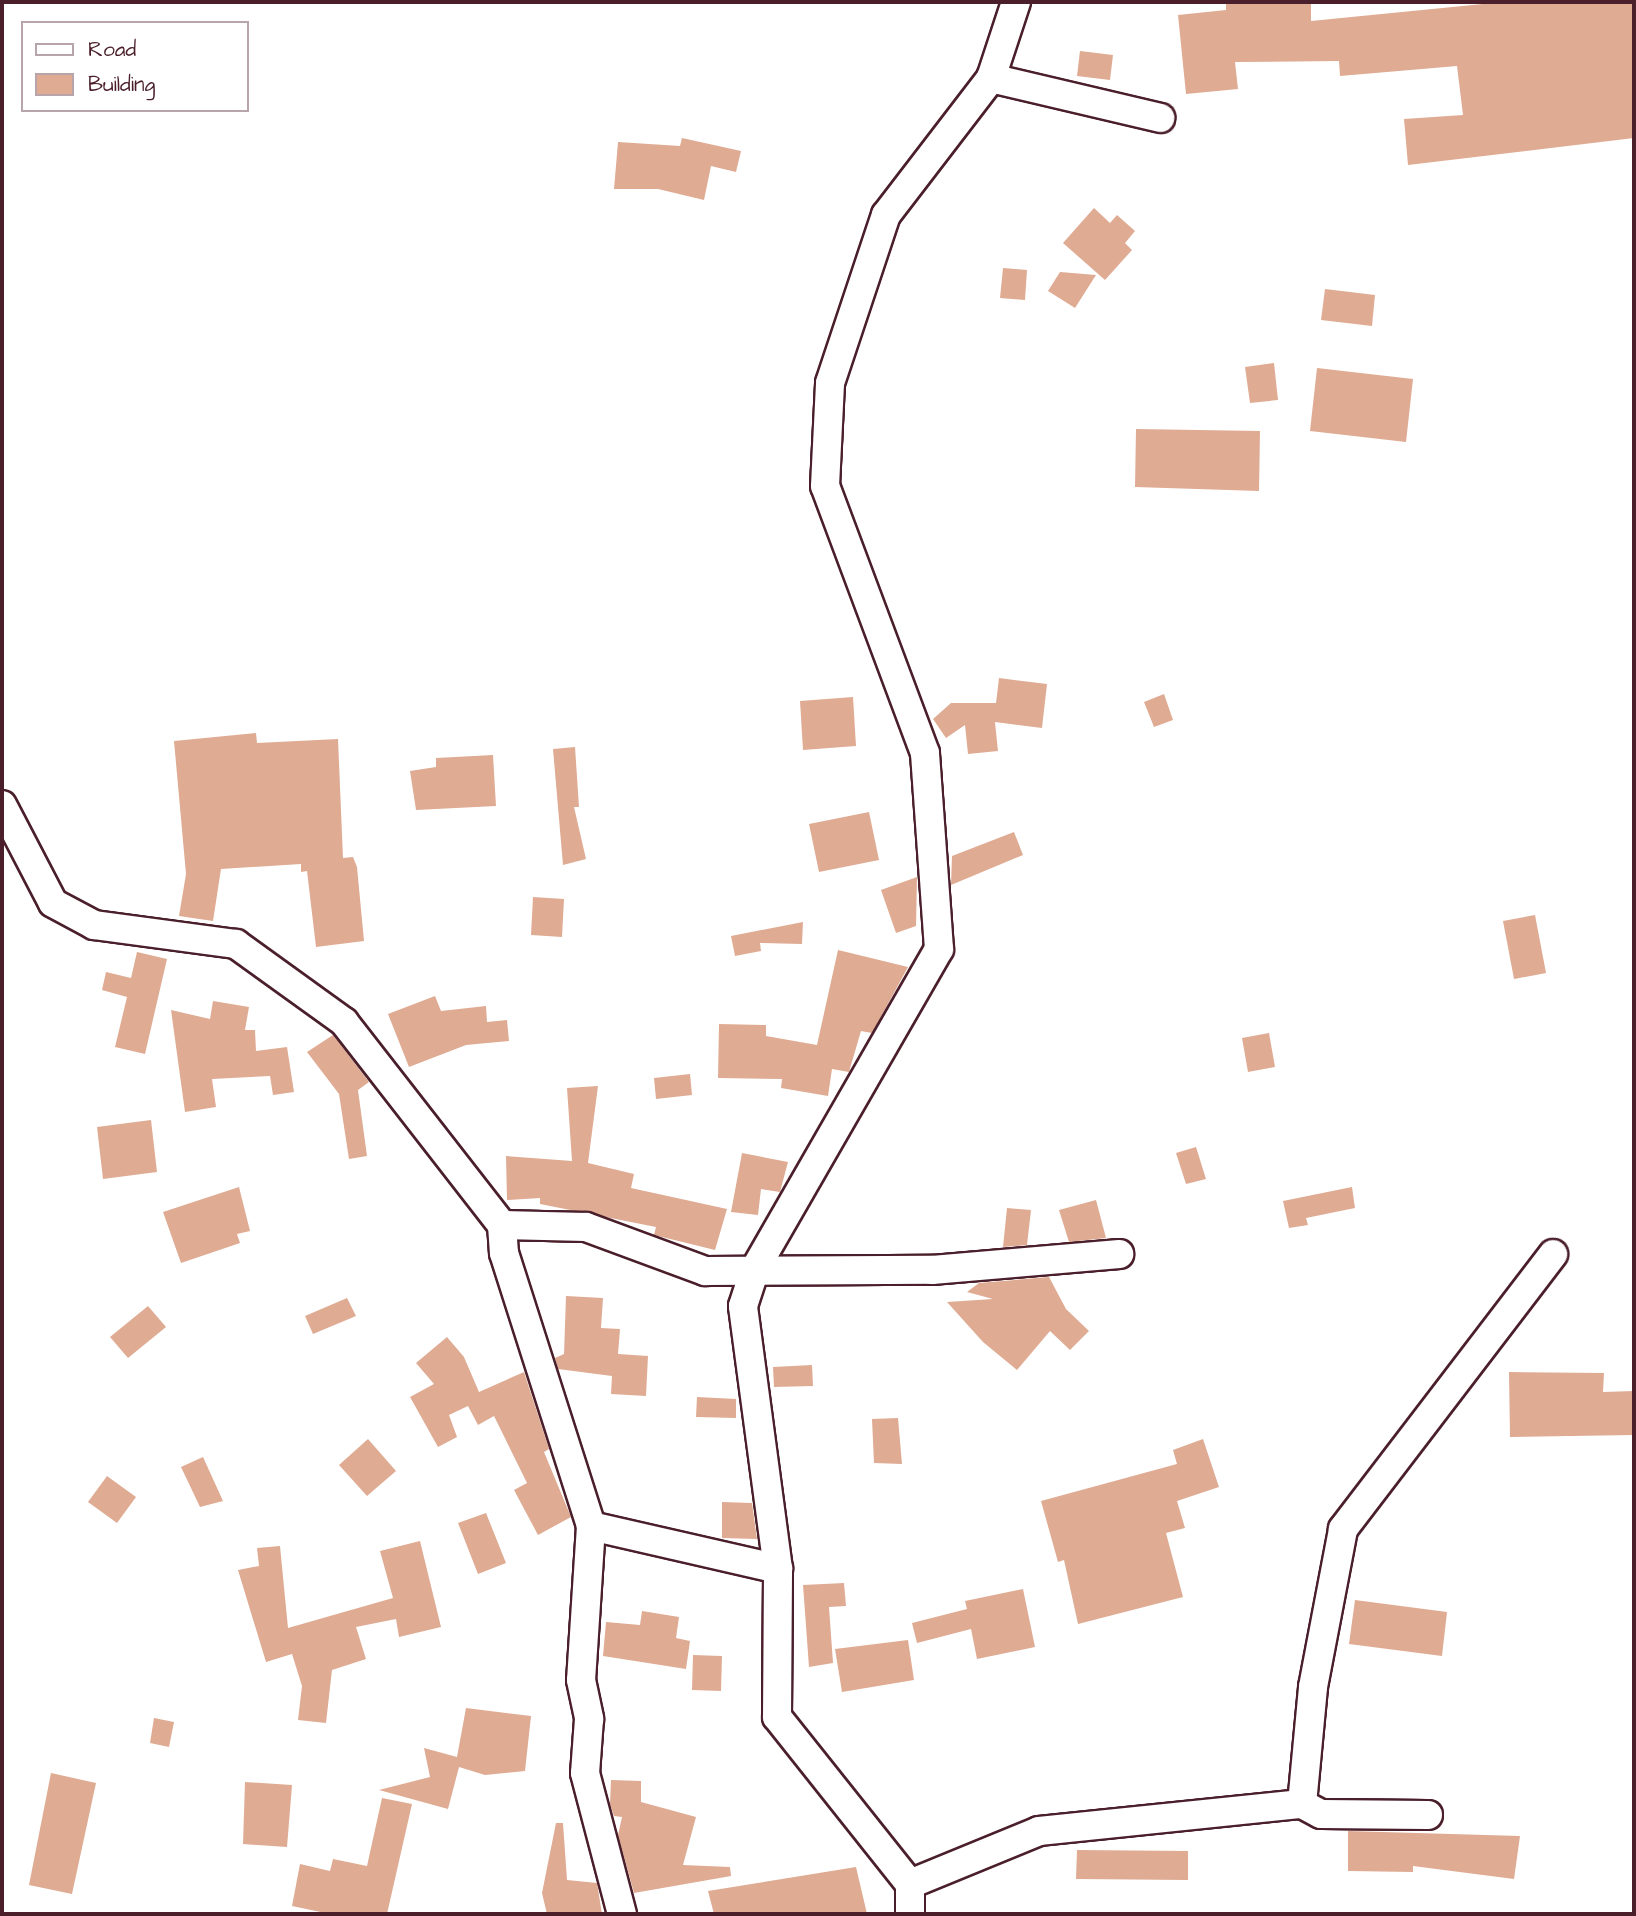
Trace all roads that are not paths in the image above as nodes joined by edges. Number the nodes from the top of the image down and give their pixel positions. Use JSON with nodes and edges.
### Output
{"nodes":[{"id":1,"x":1016,"y":2,"type":"edge"},
{"id":2,"x":991,"y":78,"type":"junction"},
{"id":3,"x":1160,"y":118,"type":"dead end"},
{"id":4,"x":2,"y":805,"type":"edge"},
{"id":5,"x":502,"y":1225,"type":"junction"},
{"id":6,"x":1119,"y":1254,"type":"dead end"},
{"id":7,"x":1553,"y":1254,"type":"dead end"},
{"id":8,"x":755,"y":1269,"type":"junction"},
{"id":9,"x":591,"y":1526,"type":"junction"},
{"id":10,"x":778,"y":1569,"type":"junction"},
{"id":11,"x":1303,"y":1804,"type":"junction"},
{"id":12,"x":1428,"y":1815,"type":"dead end"},
{"id":13,"x":910,"y":1884,"type":"junction"},
{"id":14,"x":622,"y":1914,"type":"edge"},
{"id":15,"x":910,"y":1914,"type":"edge"}],
"edges":[{"from":1,"to":2,"type":"street"},
{"from":2,"to":3,"type":"street"},
{"from":2,"to":8,"type":"street"},
{"from":4,"to":5,"type":"street"},
{"from":5,"to":8,"type":"street"},
{"from":5,"to":9,"type":"street"},
{"from":6,"to":8,"type":"street"},
{"from":7,"to":11,"type":"street"},
{"from":8,"to":10,"type":"street"},
{"from":9,"to":10,"type":"street"},
{"from":9,"to":14,"type":"street"},
{"from":10,"to":13,"type":"street"},
{"from":11,"to":12,"type":"street"},
{"from":11,"to":13,"type":"street"},
{"from":13,"to":15,"type":"street"}]}
